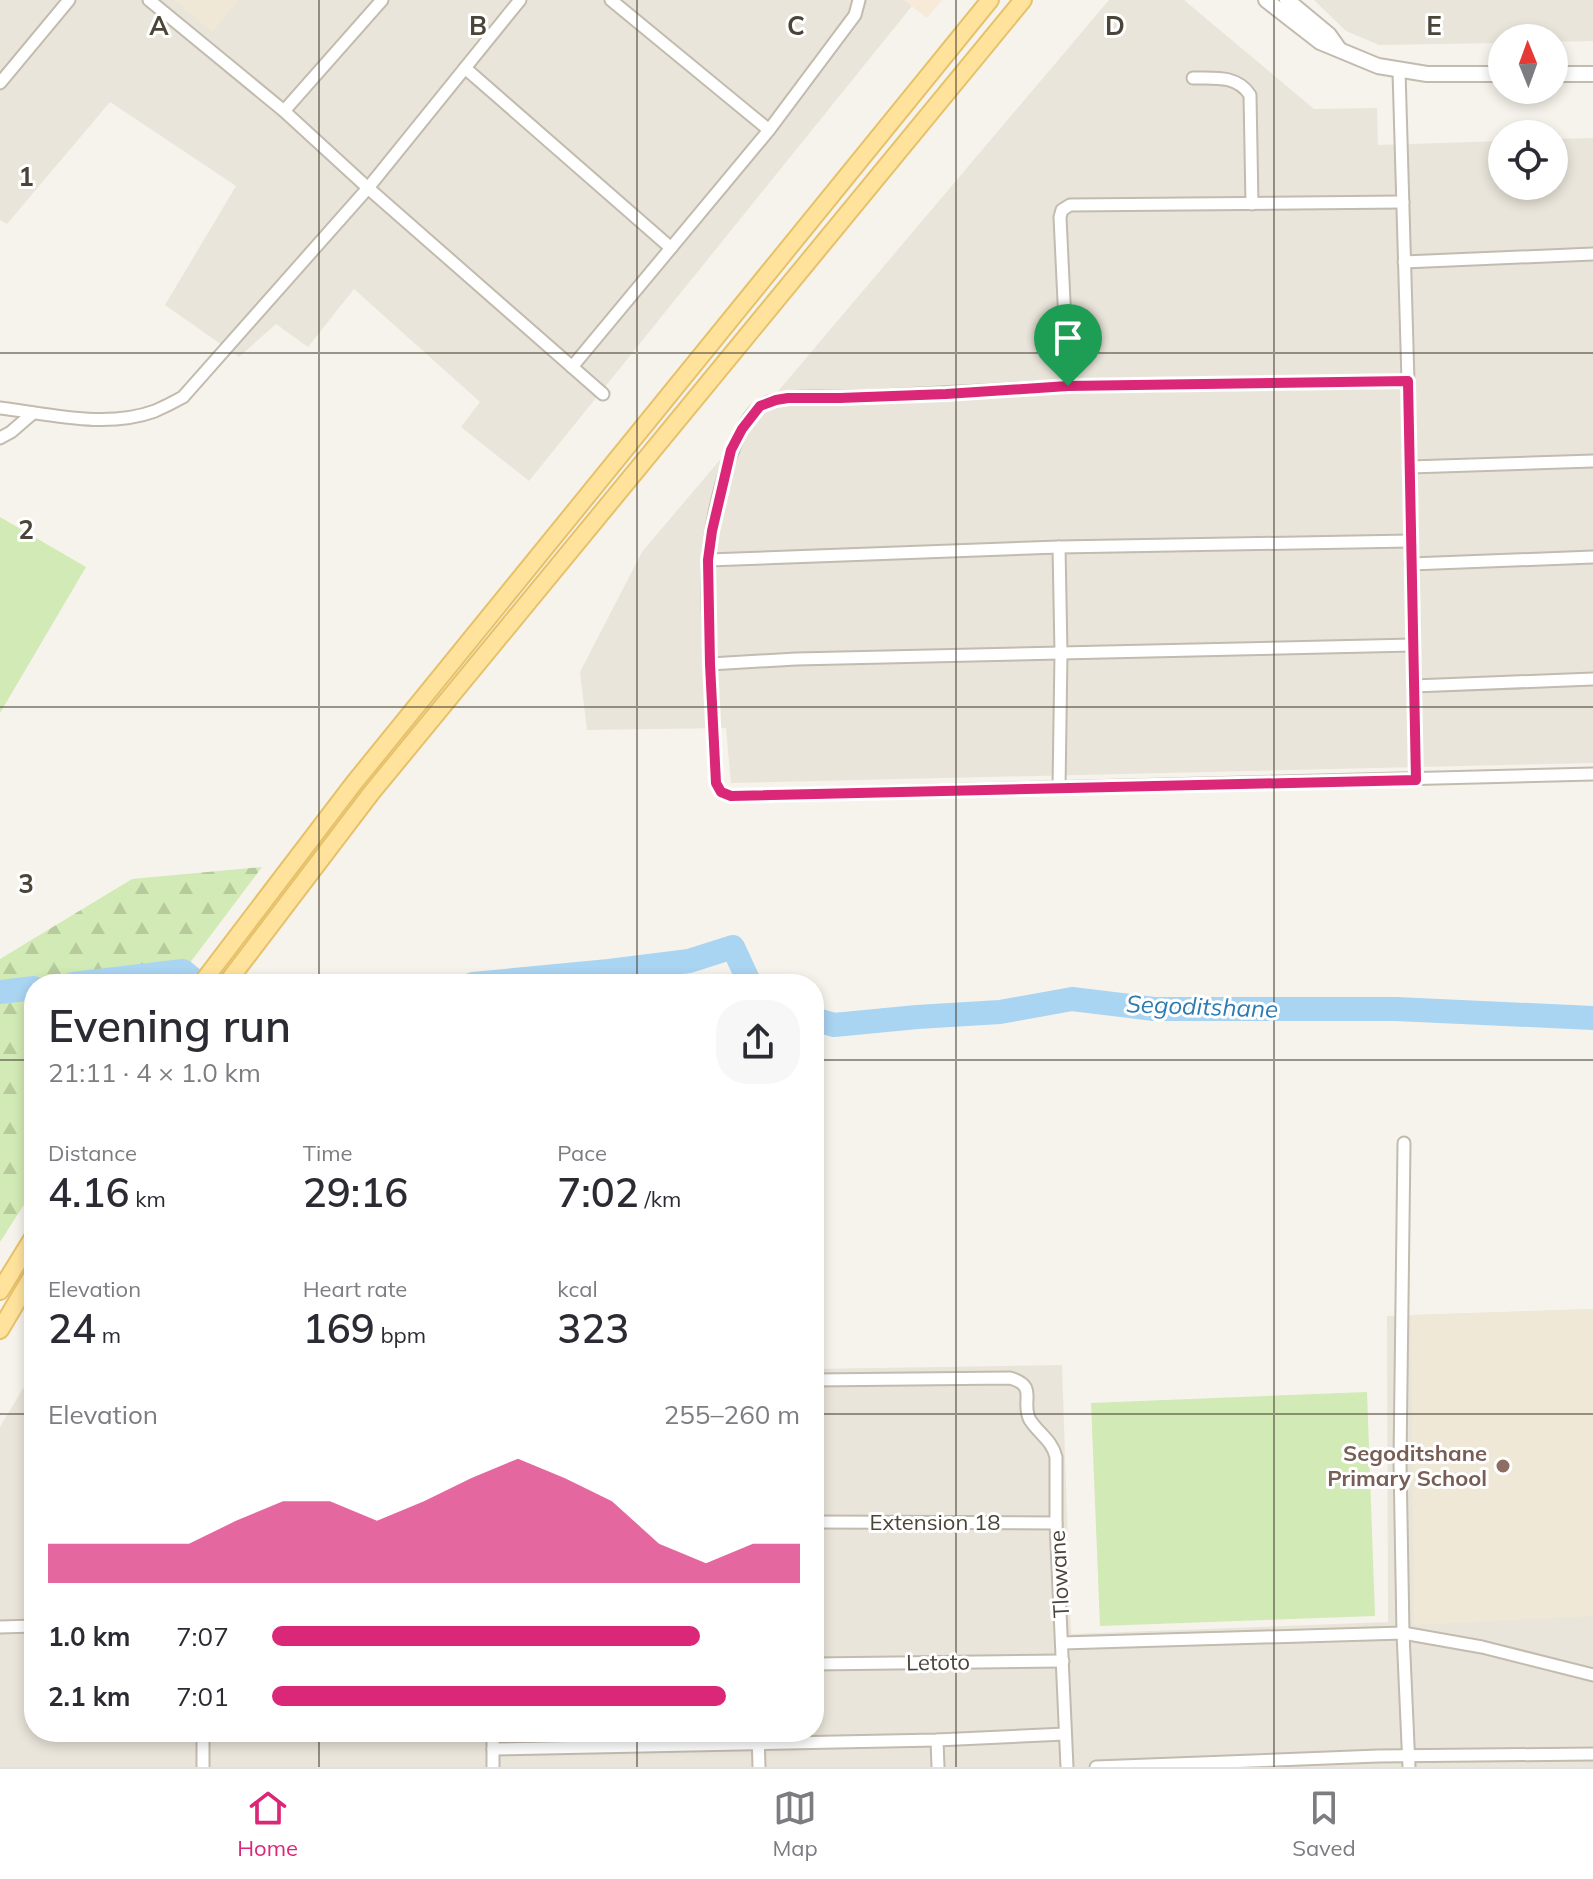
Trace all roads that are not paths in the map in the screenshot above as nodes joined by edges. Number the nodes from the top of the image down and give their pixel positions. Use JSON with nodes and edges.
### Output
{"nodes":[{"id":1,"x":69,"y":0,"type":"edge"},
{"id":2,"x":149,"y":0,"type":"edge"},
{"id":3,"x":382,"y":0,"type":"edge"},
{"id":4,"x":520,"y":0,"type":"edge"},
{"id":5,"x":611,"y":0,"type":"edge"},
{"id":6,"x":859,"y":0,"type":"edge"},
{"id":7,"x":990,"y":0,"type":"edge"},
{"id":8,"x":1023,"y":0,"type":"edge"},
{"id":9,"x":1266,"y":0,"type":"edge"},
{"id":10,"x":1287,"y":0,"type":"edge"},
{"id":11,"x":1339,"y":49,"type":"junction"},
{"id":12,"x":465,"y":68,"type":"junction"},
{"id":13,"x":1399,"y":71,"type":"junction"},
{"id":14,"x":1488,"y":74,"type":"edge"},
{"id":15,"x":1568,"y":74,"type":"edge"},
{"id":16,"x":1593,"y":74,"type":"edge"},
{"id":17,"x":1193,"y":78,"type":"dead end"},
{"id":18,"x":0,"y":83,"type":"edge"},
{"id":19,"x":284,"y":111,"type":"junction"},
{"id":20,"x":769,"y":130,"type":"junction"},
{"id":21,"x":368,"y":188,"type":"junction"},
{"id":22,"x":1403,"y":202,"type":"junction"},
{"id":23,"x":1252,"y":204,"type":"junction"},
{"id":24,"x":671,"y":248,"type":"junction"},
{"id":25,"x":1593,"y":254,"type":"edge"},
{"id":26,"x":1404,"y":262,"type":"junction"},
{"id":27,"x":572,"y":367,"type":"junction"},
{"id":28,"x":1408,"y":381,"type":"junction"},
{"id":29,"x":1068,"y":386,"type":"junction"},
{"id":30,"x":603,"y":394,"type":"dead end"},
{"id":31,"x":0,"y":408,"type":"edge"},
{"id":32,"x":33,"y":413,"type":"junction"},
{"id":33,"x":0,"y":438,"type":"edge"},
{"id":34,"x":1593,"y":461,"type":"edge"},
{"id":35,"x":1410,"y":467,"type":"junction"},
{"id":36,"x":1410,"y":541,"type":"junction"},
{"id":37,"x":1059,"y":547,"type":"junction"},
{"id":38,"x":1593,"y":557,"type":"edge"},
{"id":39,"x":708,"y":560,"type":"junction"},
{"id":40,"x":1411,"y":564,"type":"junction"},
{"id":41,"x":1413,"y":645,"type":"junction"},
{"id":42,"x":1061,"y":653,"type":"junction"},
{"id":43,"x":710,"y":664,"type":"junction"},
{"id":44,"x":1593,"y":679,"type":"edge"},
{"id":45,"x":1414,"y":686,"type":"junction"},
{"id":46,"x":1593,"y":774,"type":"edge"},
{"id":47,"x":1416,"y":780,"type":"junction"},
{"id":48,"x":1059,"y":788,"type":"junction"},
{"id":49,"x":209,"y":974,"type":"edge"},
{"id":50,"x":234,"y":974,"type":"edge"},
{"id":51,"x":1404,"y":1143,"type":"dead end"},
{"id":52,"x":24,"y":1252,"type":"edge"},
{"id":53,"x":0,"y":1291,"type":"edge"},
{"id":54,"x":24,"y":1293,"type":"edge"},
{"id":55,"x":0,"y":1330,"type":"edge"},
{"id":56,"x":824,"y":1380,"type":"edge"},
{"id":57,"x":824,"y":1522,"type":"edge"},
{"id":58,"x":1056,"y":1523,"type":"junction"},
{"id":59,"x":24,"y":1626,"type":"edge"},
{"id":60,"x":0,"y":1627,"type":"edge"},
{"id":61,"x":1403,"y":1633,"type":"junction"},
{"id":62,"x":1062,"y":1643,"type":"junction"},
{"id":63,"x":1063,"y":1661,"type":"junction"},
{"id":64,"x":824,"y":1664,"type":"edge"},
{"id":65,"x":1593,"y":1675,"type":"edge"},
{"id":66,"x":1065,"y":1734,"type":"junction"},
{"id":67,"x":824,"y":1738,"type":"edge"},
{"id":68,"x":937,"y":1740,"type":"junction"},
{"id":69,"x":203,"y":1742,"type":"edge"},
{"id":70,"x":493,"y":1742,"type":"edge"},
{"id":71,"x":648,"y":1742,"type":"edge"},
{"id":72,"x":758,"y":1742,"type":"edge"},
{"id":73,"x":493,"y":1749,"type":"junction"},
{"id":74,"x":1593,"y":1754,"type":"edge"},
{"id":75,"x":1409,"y":1761,"type":"edge"},
{"id":76,"x":203,"y":1767,"type":"edge"},
{"id":77,"x":493,"y":1767,"type":"edge"},
{"id":78,"x":759,"y":1767,"type":"edge"},
{"id":79,"x":938,"y":1767,"type":"edge"},
{"id":80,"x":1067,"y":1767,"type":"edge"},
{"id":81,"x":1096,"y":1767,"type":"edge"}],
"edges":[{"from":1,"to":18,"type":"street"},
{"from":2,"to":19,"type":"street"},
{"from":3,"to":19,"type":"street"},
{"from":4,"to":12,"type":"street"},
{"from":5,"to":20,"type":"street"},
{"from":6,"to":20,"type":"street"},
{"from":7,"to":49,"type":"main road"},
{"from":8,"to":50,"type":"main road"},
{"from":9,"to":11,"type":"street"},
{"from":10,"to":11,"type":"street"},
{"from":11,"to":13,"type":"street"},
{"from":12,"to":21,"type":"street"},
{"from":12,"to":24,"type":"street"},
{"from":13,"to":14,"type":"street"},
{"from":13,"to":22,"type":"street"},
{"from":15,"to":16,"type":"street"},
{"from":17,"to":23,"type":"street"},
{"from":19,"to":21,"type":"street"},
{"from":20,"to":24,"type":"street"},
{"from":21,"to":27,"type":"street"},
{"from":21,"to":32,"type":"street"},
{"from":22,"to":23,"type":"street"},
{"from":22,"to":26,"type":"street"},
{"from":23,"to":29,"type":"street"},
{"from":24,"to":27,"type":"street"},
{"from":25,"to":26,"type":"street"},
{"from":26,"to":28,"type":"street"},
{"from":27,"to":30,"type":"street"},
{"from":28,"to":29,"type":"street"},
{"from":28,"to":35,"type":"street"},
{"from":29,"to":39,"type":"street"},
{"from":31,"to":32,"type":"street"},
{"from":32,"to":33,"type":"street"},
{"from":34,"to":35,"type":"street"},
{"from":35,"to":36,"type":"street"},
{"from":36,"to":37,"type":"street"},
{"from":36,"to":40,"type":"street"},
{"from":37,"to":39,"type":"street"},
{"from":37,"to":42,"type":"street"},
{"from":38,"to":40,"type":"street"},
{"from":39,"to":43,"type":"street"},
{"from":40,"to":41,"type":"street"},
{"from":41,"to":42,"type":"street"},
{"from":41,"to":45,"type":"street"},
{"from":42,"to":43,"type":"street"},
{"from":42,"to":48,"type":"street"},
{"from":43,"to":48,"type":"street"},
{"from":44,"to":45,"type":"street"},
{"from":45,"to":47,"type":"street"},
{"from":46,"to":47,"type":"street"},
{"from":47,"to":48,"type":"street"},
{"from":51,"to":61,"type":"street"},
{"from":52,"to":53,"type":"main road"},
{"from":54,"to":55,"type":"main road"},
{"from":56,"to":58,"type":"street","name":"Tlowane"},
{"from":57,"to":58,"type":"street","name":"Extension 18"},
{"from":58,"to":62,"type":"street","name":"Tlowane"},
{"from":59,"to":60,"type":"street"},
{"from":61,"to":62,"type":"street"},
{"from":61,"to":65,"type":"street"},
{"from":61,"to":75,"type":"street"},
{"from":62,"to":63,"type":"street","name":"Tlowane"},
{"from":63,"to":64,"type":"street","name":"Letoto"},
{"from":63,"to":66,"type":"street","name":"Tlowane"},
{"from":66,"to":68,"type":"street"},
{"from":66,"to":80,"type":"street","name":"Tlowane"},
{"from":67,"to":68,"type":"street"},
{"from":68,"to":79,"type":"street"},
{"from":69,"to":76,"type":"street"},
{"from":70,"to":73,"type":"street"},
{"from":71,"to":73,"type":"street"},
{"from":72,"to":78,"type":"street"},
{"from":73,"to":77,"type":"street"},
{"from":74,"to":75,"type":"street"},
{"from":75,"to":81,"type":"street"}]}
